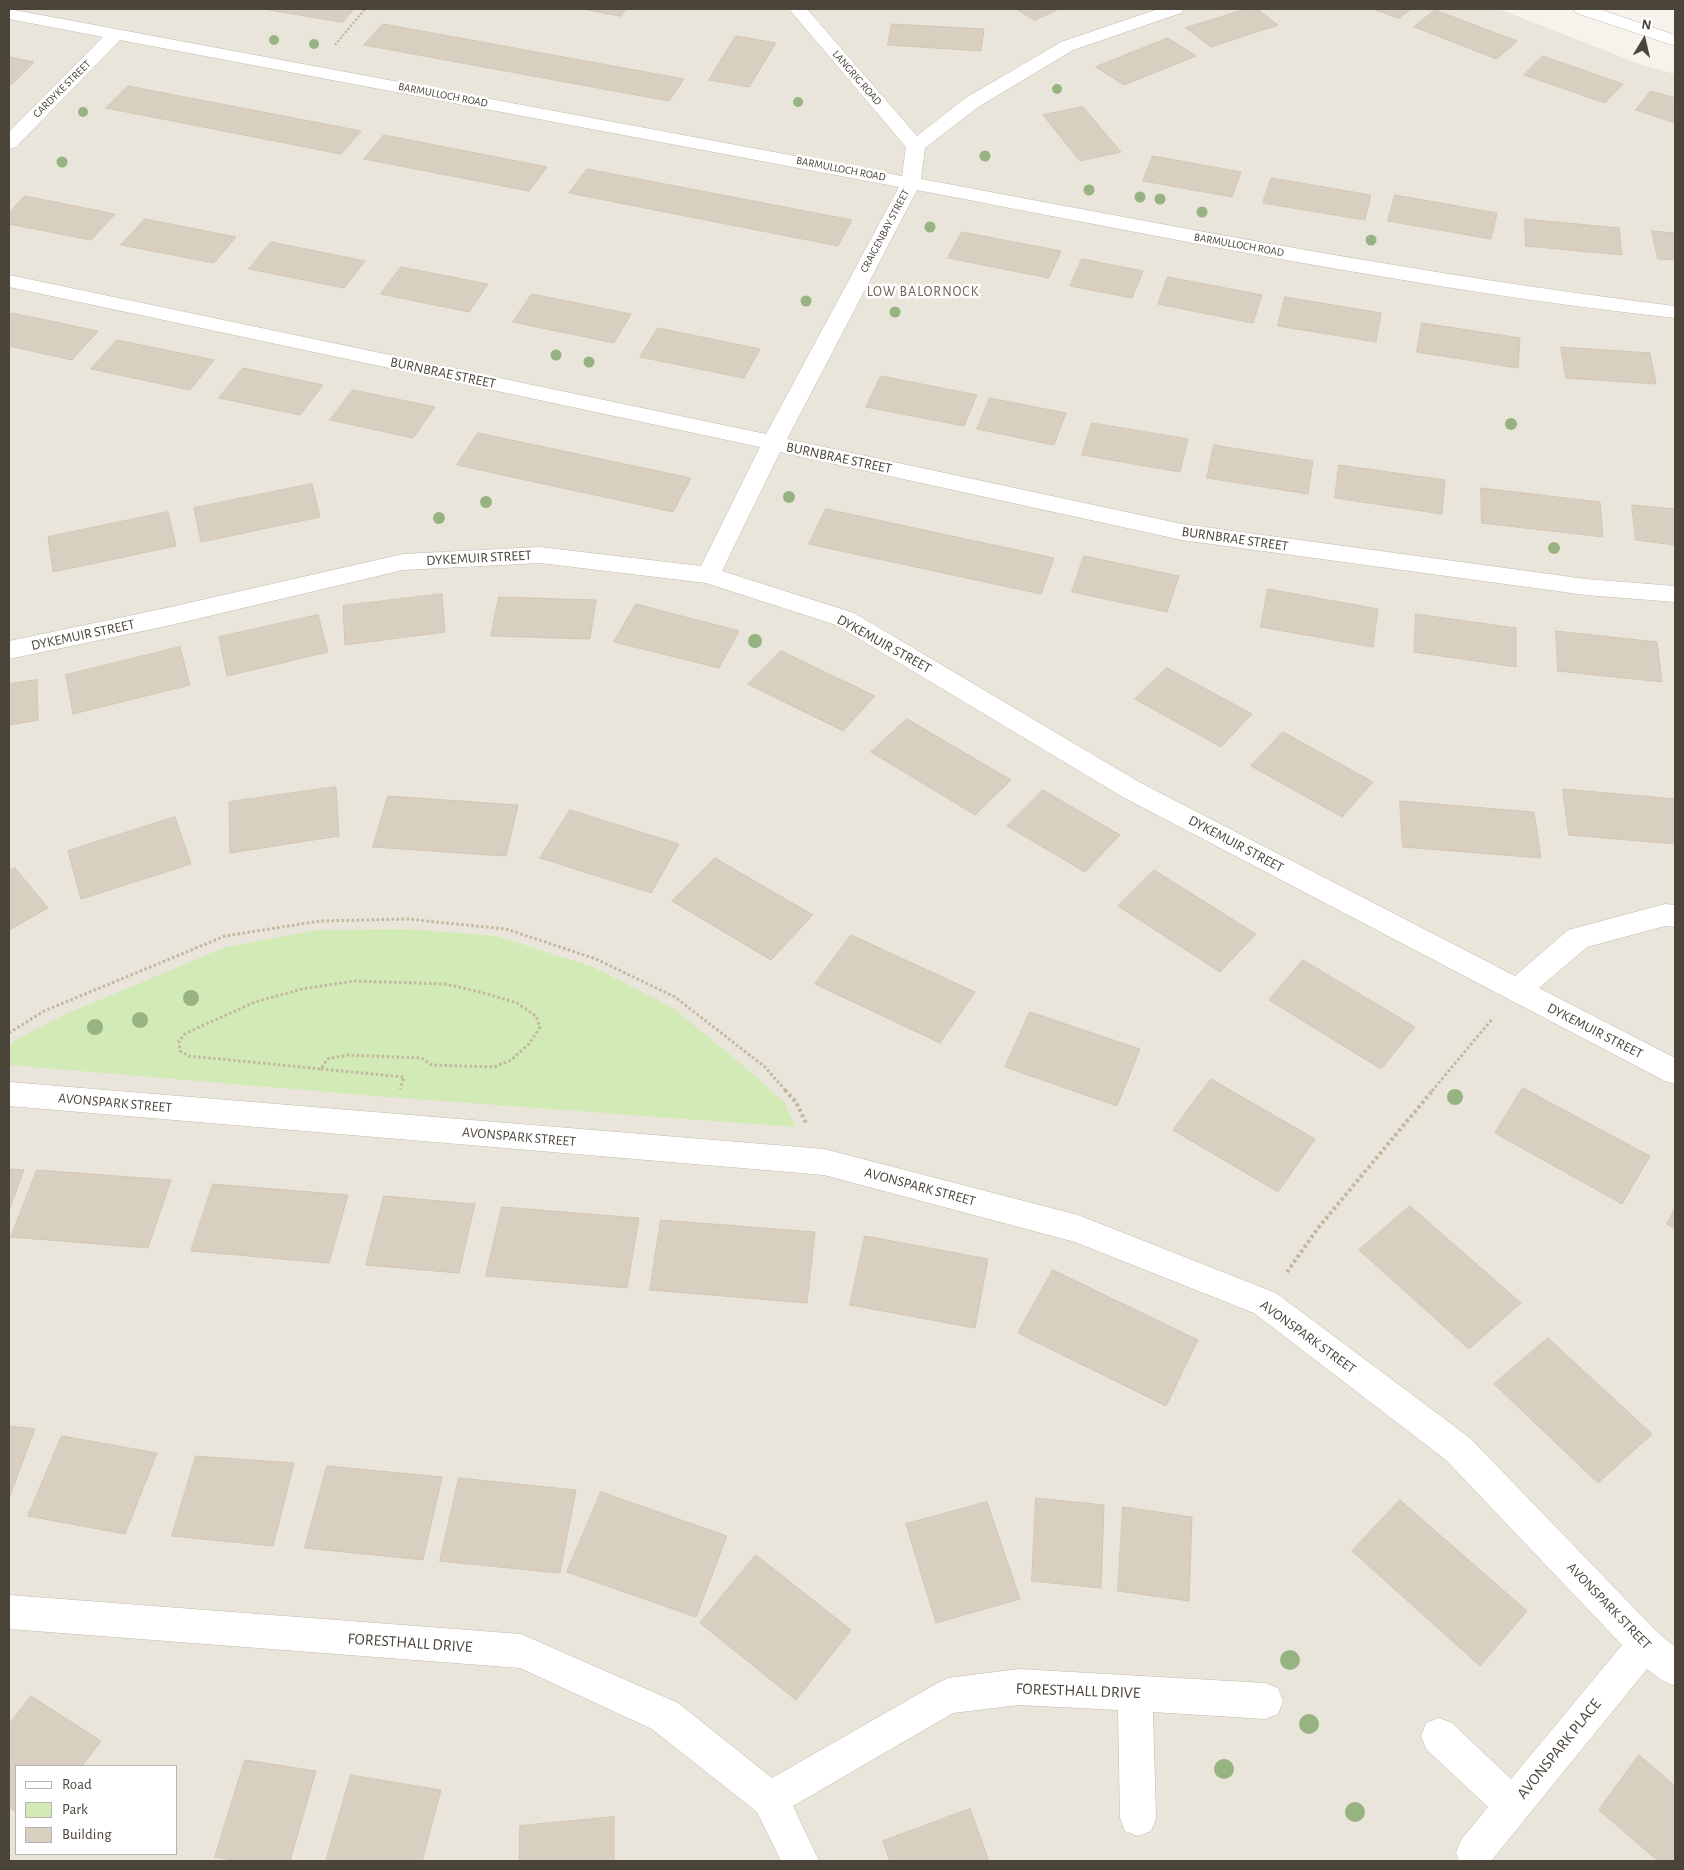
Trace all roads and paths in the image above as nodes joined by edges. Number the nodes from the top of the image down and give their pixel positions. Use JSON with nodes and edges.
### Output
{"nodes":[{"id":1,"x":365,"y":9,"type":"edge"},
{"id":2,"x":798,"y":9,"type":"edge"},
{"id":3,"x":1175,"y":9,"type":"edge"},
{"id":4,"x":1582,"y":9,"type":"edge"},
{"id":5,"x":9,"y":14,"type":"edge"},
{"id":6,"x":115,"y":35,"type":"junction"},
{"id":7,"x":1675,"y":41,"type":"edge"},
{"id":8,"x":314,"y":72,"type":"junction"},
{"id":9,"x":9,"y":143,"type":"edge"},
{"id":10,"x":916,"y":146,"type":"junction"},
{"id":11,"x":911,"y":182,"type":"junction"},
{"id":12,"x":9,"y":282,"type":"edge"},
{"id":13,"x":1675,"y":312,"type":"edge"},
{"id":14,"x":773,"y":443,"type":"junction"},
{"id":15,"x":708,"y":575,"type":"junction"},
{"id":16,"x":1675,"y":594,"type":"edge"},
{"id":17,"x":9,"y":650,"type":"edge"},
{"id":18,"x":1675,"y":916,"type":"edge"},
{"id":19,"x":1516,"y":990,"type":"junction"},
{"id":20,"x":9,"y":1033,"type":"edge"},
{"id":21,"x":321,"y":1069,"type":"junction"},
{"id":22,"x":1675,"y":1072,"type":"edge"},
{"id":23,"x":9,"y":1094,"type":"edge"},
{"id":24,"x":796,"y":1102,"type":"dead end"},
{"id":25,"x":391,"y":1126,"type":"junction"},
{"id":26,"x":1265,"y":1303,"type":"junction"},
{"id":27,"x":9,"y":1612,"type":"edge"},
{"id":28,"x":1645,"y":1644,"type":"junction"},
{"id":29,"x":1675,"y":1669,"type":"edge"},
{"id":30,"x":1135,"y":1693,"type":"junction"},
{"id":31,"x":1265,"y":1701,"type":"dead end"},
{"id":32,"x":1438,"y":1736,"type":"dead end"},
{"id":33,"x":770,"y":1799,"type":"junction"},
{"id":34,"x":1513,"y":1806,"type":"junction"},
{"id":35,"x":1138,"y":1818,"type":"dead end"},
{"id":36,"x":1474,"y":1853,"type":"dead end"},
{"id":37,"x":800,"y":1861,"type":"edge"}],
"edges":[{"from":1,"to":8,"type":"path"},
{"from":2,"to":10,"type":"street","name":"LANGRIG ROAD"},
{"from":3,"to":10,"type":"street"},
{"from":4,"to":7,"type":"street"},
{"from":5,"to":6,"type":"street","name":"BARMULLOCH ROAD"},
{"from":6,"to":8,"type":"street","name":"BARMULLOCH ROAD"},
{"from":6,"to":9,"type":"street","name":"CARDYKE STREET"},
{"from":8,"to":11,"type":"street","name":"BARMULLOCH ROAD"},
{"from":10,"to":11,"type":"street","name":"CRAIGENBAY STREET"},
{"from":11,"to":13,"type":"street","name":"BARMULLOCH ROAD"},
{"from":11,"to":14,"type":"street","name":"CRAIGENBAY STREET"},
{"from":12,"to":14,"type":"street","name":"BURNBRAE STREET"},
{"from":14,"to":15,"type":"street","name":"CRAIGENBAY STREET"},
{"from":14,"to":16,"type":"street","name":"BURNBRAE STREET"},
{"from":15,"to":17,"type":"street","name":"DYKEMUIR STREET"},
{"from":15,"to":19,"type":"street","name":"DYKEMUIR STREET"},
{"from":18,"to":19,"type":"street"},
{"from":19,"to":22,"type":"street","name":"DYKEMUIR STREET"},
{"from":19,"to":26,"type":"path"},
{"from":20,"to":24,"type":"path"},
{"from":21,"to":21,"type":"path"},
{"from":21,"to":25,"type":"path"},
{"from":23,"to":25,"type":"street","name":"AVONSPARK STREET"},
{"from":25,"to":26,"type":"street","name":"AVONSPARK STREET"},
{"from":26,"to":28,"type":"street","name":"AVONSPARK STREET"},
{"from":27,"to":33,"type":"street","name":"FORESTHALL DRIVE"},
{"from":28,"to":29,"type":"street","name":"AVONSPARK STREET"},
{"from":28,"to":34,"type":"street","name":"AVONSPARK PLACE"},
{"from":30,"to":31,"type":"street","name":"FORESTHALL DRIVE"},
{"from":30,"to":33,"type":"street","name":"FORESTHALL DRIVE"},
{"from":30,"to":35,"type":"street"},
{"from":32,"to":34,"type":"street"},
{"from":33,"to":37,"type":"street","name":"FORESTHALL DRIVE"},
{"from":34,"to":36,"type":"street","name":"AVONSPARK PLACE"}]}
